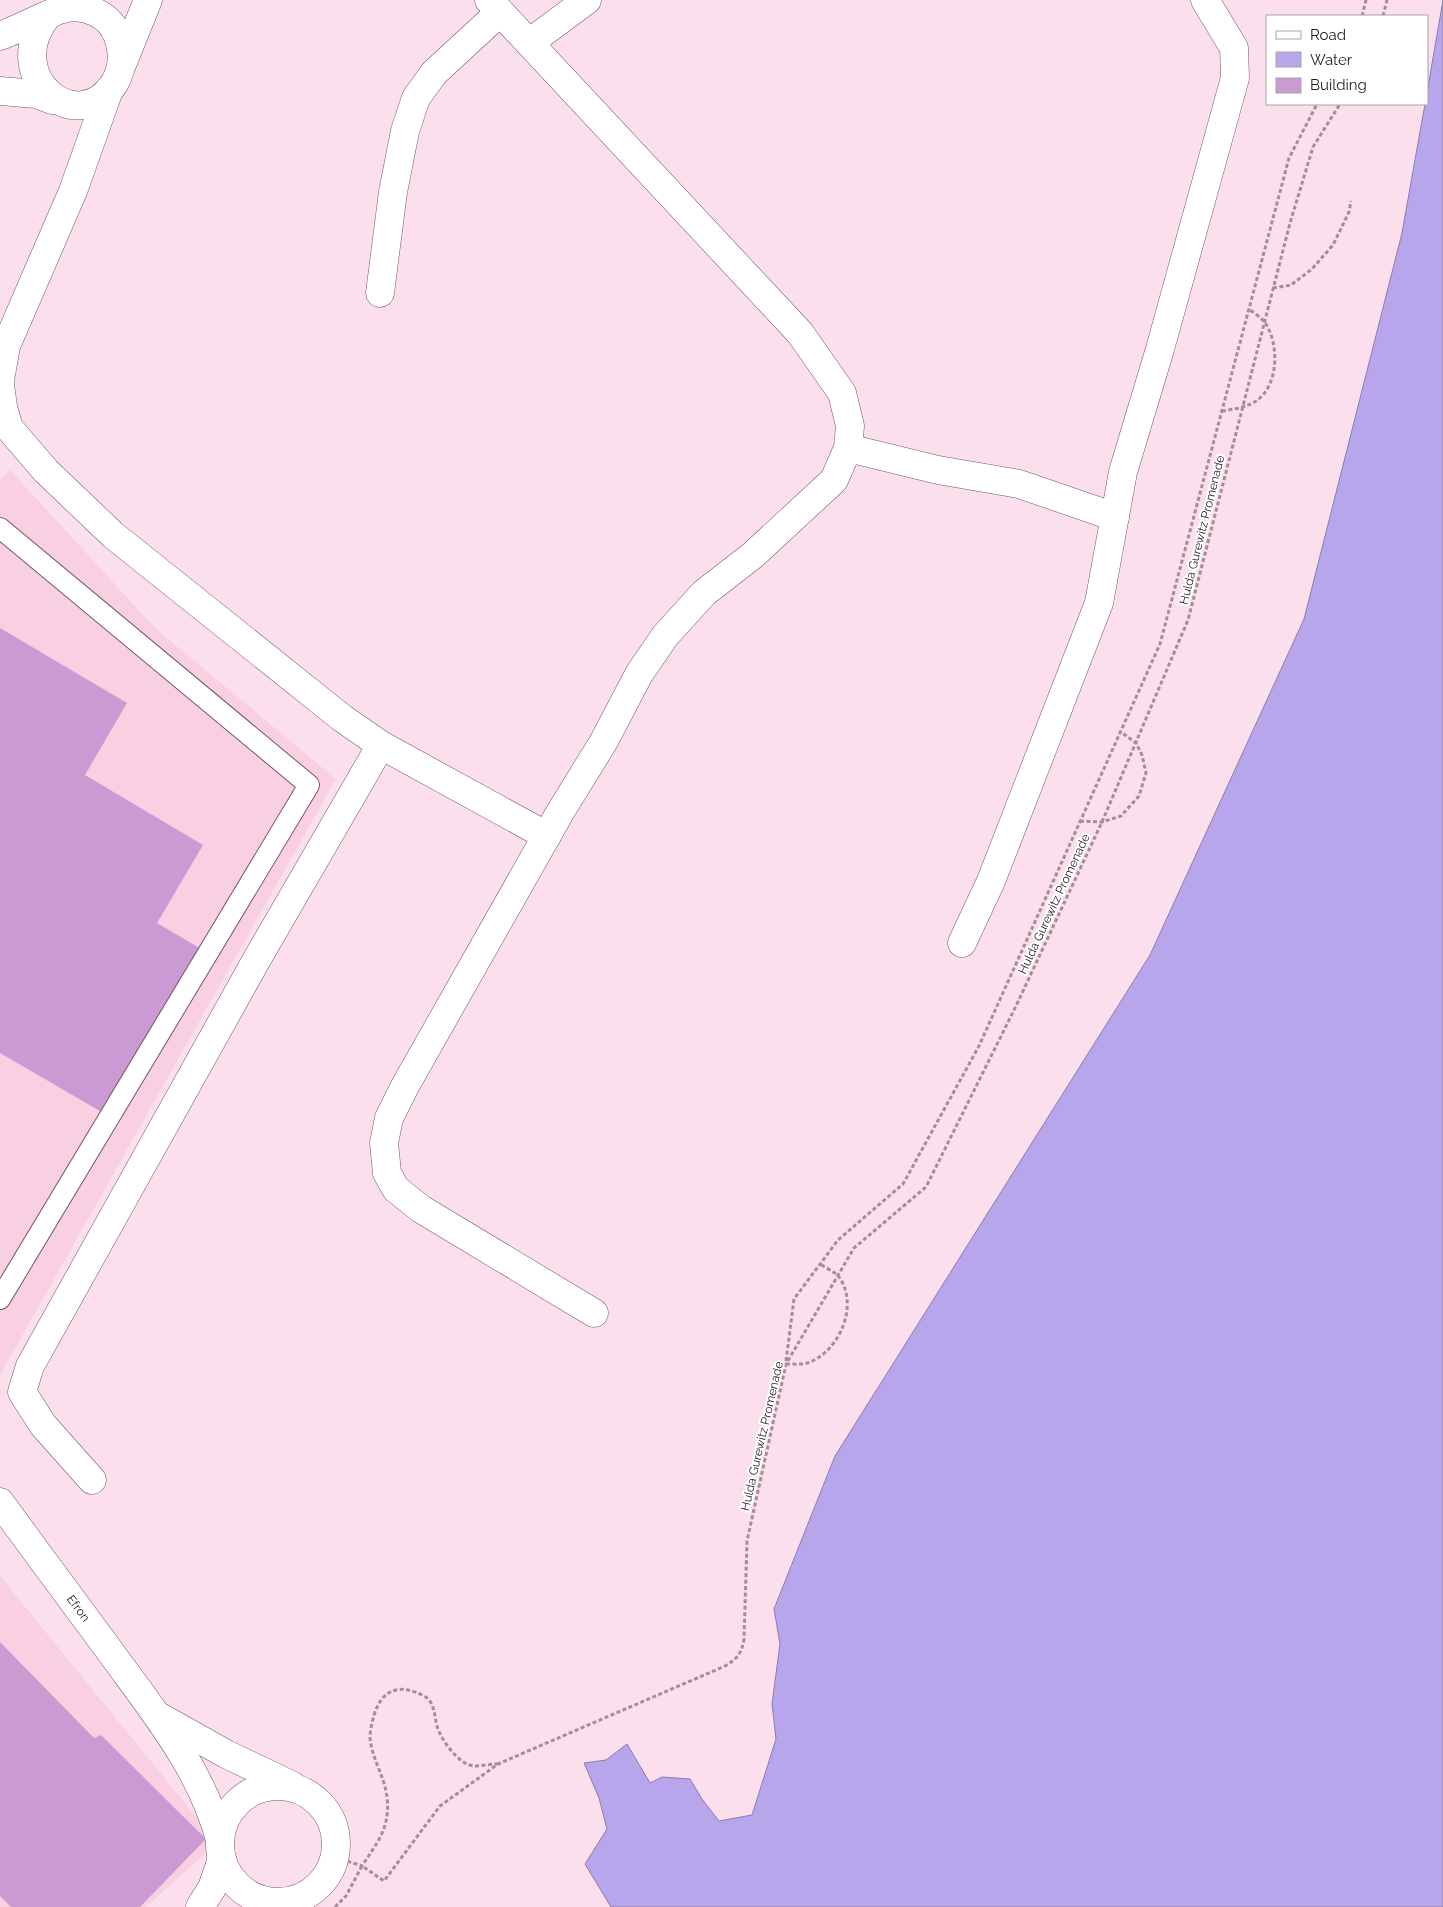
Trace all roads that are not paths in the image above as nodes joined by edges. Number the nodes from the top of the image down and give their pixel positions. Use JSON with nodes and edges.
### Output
{"nodes":[{"id":1,"x":148,"y":0,"type":"edge"},
{"id":2,"x":587,"y":0,"type":"edge"},
{"id":3,"x":1205,"y":0,"type":"edge"},
{"id":4,"x":495,"y":6,"type":"edge"},
{"id":5,"x":63,"y":8,"type":"edge"},
{"id":6,"x":0,"y":36,"type":"edge"},
{"id":7,"x":529,"y":43,"type":"junction"},
{"id":8,"x":122,"y":62,"type":"junction"},
{"id":9,"x":109,"y":90,"type":"junction"},
{"id":10,"x":0,"y":91,"type":"edge"},
{"id":11,"x":59,"y":102,"type":"junction"},
{"id":12,"x":73,"y":191,"type":"junction"},
{"id":13,"x":380,"y":293,"type":"dead end"},
{"id":14,"x":0,"y":380,"type":"edge"},
{"id":15,"x":0,"y":385,"type":"edge"},
{"id":16,"x":848,"y":448,"type":"junction"},
{"id":17,"x":1115,"y":517,"type":"junction"},
{"id":18,"x":0,"y":528,"type":"edge"},
{"id":19,"x":381,"y":745,"type":"junction"},
{"id":20,"x":547,"y":836,"type":"junction"},
{"id":21,"x":962,"y":943,"type":"dead end"},
{"id":22,"x":0,"y":1299,"type":"edge"},
{"id":23,"x":594,"y":1313,"type":"dead end"},
{"id":24,"x":92,"y":1480,"type":"dead end"},
{"id":25,"x":0,"y":1502,"type":"edge"},
{"id":26,"x":156,"y":1715,"type":"junction"},
{"id":27,"x":299,"y":1789,"type":"junction"},
{"id":28,"x":221,"y":1850,"type":"junction"},
{"id":29,"x":276,"y":1905,"type":"edge"},
{"id":30,"x":200,"y":1907,"type":"edge"}],
"edges":[{"from":1,"to":8,"type":"street"},
{"from":2,"to":7,"type":"street"},
{"from":3,"to":17,"type":"street"},
{"from":4,"to":7,"type":"street"},
{"from":4,"to":13,"type":"street"},
{"from":5,"to":6,"type":"street"},
{"from":5,"to":8,"type":"street"},
{"from":5,"to":11,"type":"street"},
{"from":7,"to":16,"type":"street"},
{"from":8,"to":9,"type":"street"},
{"from":9,"to":11,"type":"street"},
{"from":9,"to":12,"type":"street"},
{"from":10,"to":11,"type":"street"},
{"from":11,"to":12,"type":"street"},
{"from":12,"to":14,"type":"street"},
{"from":15,"to":19,"type":"street"},
{"from":16,"to":17,"type":"street"},
{"from":16,"to":20,"type":"street"},
{"from":17,"to":21,"type":"street"},
{"from":18,"to":22,"type":"lane"},
{"from":19,"to":20,"type":"street"},
{"from":19,"to":24,"type":"street"},
{"from":20,"to":23,"type":"street"},
{"from":25,"to":26,"type":"street","name":"Efron"},
{"from":26,"to":27,"type":"street","name":"Efron"},
{"from":26,"to":28,"type":"street","name":"Efron"},
{"from":27,"to":28,"type":"street"},
{"from":27,"to":29,"type":"street"},
{"from":28,"to":29,"type":"street"},
{"from":28,"to":30,"type":"street"}]}
